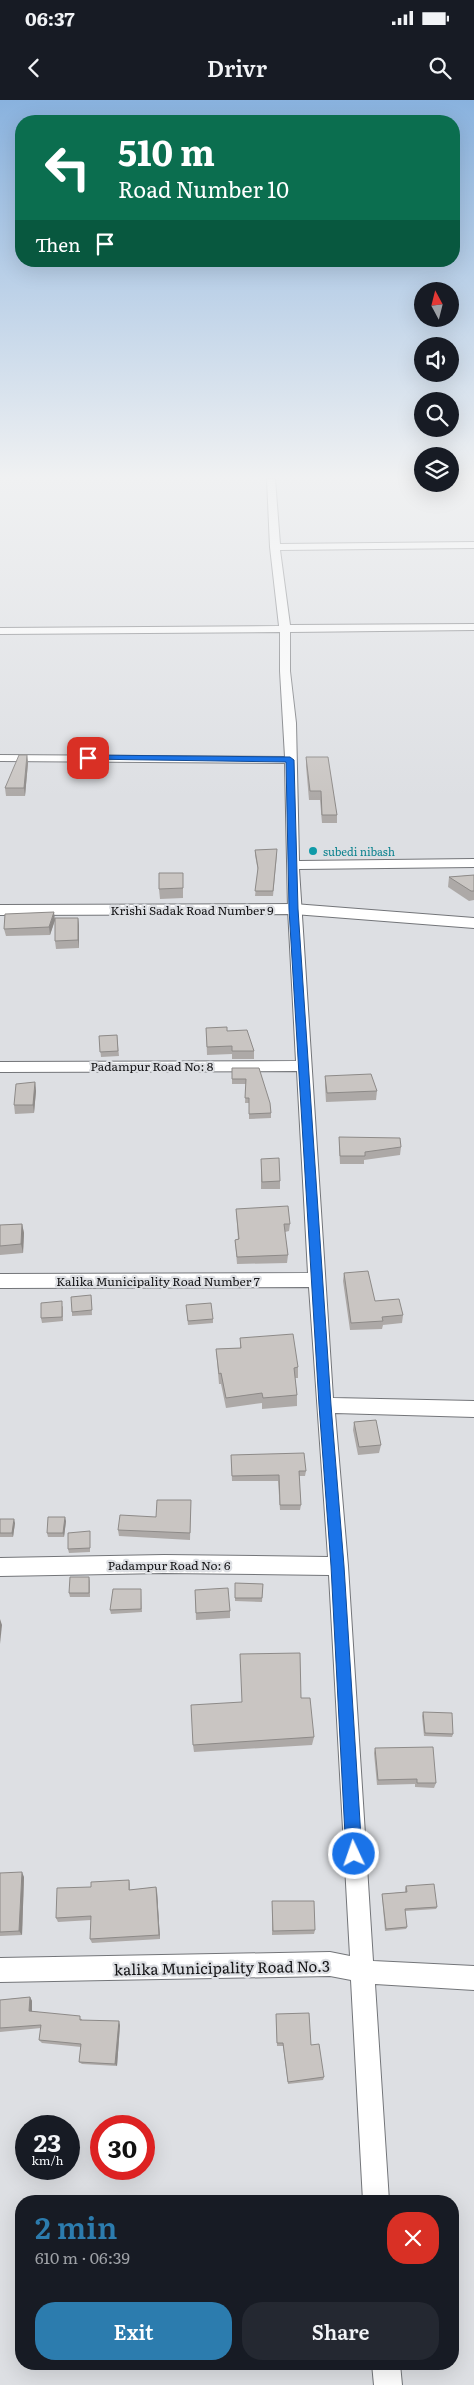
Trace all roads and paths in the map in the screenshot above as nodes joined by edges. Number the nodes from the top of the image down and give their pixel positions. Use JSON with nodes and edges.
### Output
{"nodes":[{"id":1,"x":280,"y":586,"type":"edge"},
{"id":2,"x":474,"y":627,"type":"edge"},
{"id":3,"x":285,"y":629,"type":"junction"},
{"id":4,"x":0,"y":632,"type":"edge"},
{"id":5,"x":0,"y":758,"type":"edge"},
{"id":6,"x":290,"y":760,"type":"junction"},
{"id":7,"x":474,"y":863,"type":"edge"},
{"id":8,"x":293,"y":865,"type":"junction"},
{"id":9,"x":294,"y":909,"type":"junction"},
{"id":10,"x":0,"y":910,"type":"edge"},
{"id":11,"x":474,"y":923,"type":"edge"},
{"id":12,"x":0,"y":1066,"type":"edge"},
{"id":13,"x":305,"y":1066,"type":"junction"},
{"id":14,"x":317,"y":1280,"type":"junction"},
{"id":15,"x":0,"y":1281,"type":"edge"},
{"id":16,"x":325,"y":1405,"type":"junction"},
{"id":17,"x":474,"y":1409,"type":"edge"},
{"id":18,"x":338,"y":1566,"type":"junction"},
{"id":19,"x":0,"y":1567,"type":"edge"},
{"id":20,"x":360,"y":1969,"type":"junction"},
{"id":21,"x":0,"y":1970,"type":"edge"},
{"id":22,"x":474,"y":1978,"type":"edge"},
{"id":23,"x":376,"y":2195,"type":"edge"},
{"id":24,"x":387,"y":2370,"type":"edge"},
{"id":25,"x":388,"y":2385,"type":"edge"}],
"edges":[{"from":1,"to":3,"type":"street"},
{"from":2,"to":3,"type":"street"},
{"from":3,"to":4,"type":"street"},
{"from":3,"to":6,"type":"street"},
{"from":5,"to":6,"type":"street"},
{"from":6,"to":8,"type":"street"},
{"from":7,"to":8,"type":"street"},
{"from":8,"to":9,"type":"street"},
{"from":9,"to":10,"type":"street","name":"Krishi Sadak Road Number 9"},
{"from":9,"to":11,"type":"street","name":"Krishi Sadak Road Number 9"},
{"from":9,"to":13,"type":"street"},
{"from":12,"to":13,"type":"street","name":"Padampur Road No: 8"},
{"from":13,"to":14,"type":"street"},
{"from":14,"to":15,"type":"street","name":"Kalika Municipality Road Number 7"},
{"from":14,"to":16,"type":"street"},
{"from":16,"to":17,"type":"street"},
{"from":16,"to":18,"type":"street"},
{"from":18,"to":19,"type":"street","name":"Padampur Road No: 6"},
{"from":18,"to":20,"type":"street"},
{"from":20,"to":21,"type":"street","name":"kalika Municipality Road No.3"},
{"from":20,"to":22,"type":"street","name":"kalika Municipality Road No.3"},
{"from":20,"to":23,"type":"street"},
{"from":24,"to":25,"type":"street"}]}
